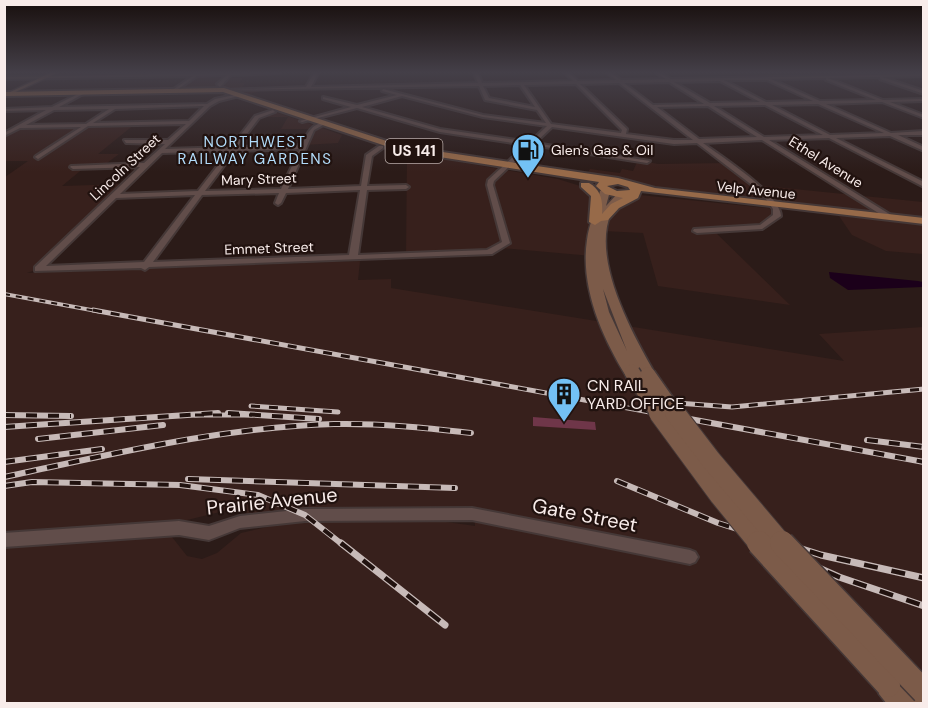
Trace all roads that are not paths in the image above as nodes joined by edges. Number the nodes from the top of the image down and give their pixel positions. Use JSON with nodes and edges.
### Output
{"nodes":[{"id":1,"x":58,"y":106,"type":"edge"},
{"id":2,"x":159,"y":106,"type":"edge"},
{"id":3,"x":207,"y":106,"type":"edge"},
{"id":4,"x":261,"y":106,"type":"edge"},
{"id":5,"x":267,"y":106,"type":"edge"},
{"id":6,"x":357,"y":106,"type":"joint"},
{"id":7,"x":445,"y":106,"type":"edge"},
{"id":8,"x":520,"y":106,"type":"edge"},
{"id":9,"x":536,"y":106,"type":"edge"},
{"id":10,"x":600,"y":106,"type":"edge"},
{"id":11,"x":652,"y":106,"type":"edge"},
{"id":12,"x":711,"y":106,"type":"edge"},
{"id":13,"x":769,"y":106,"type":"edge"},
{"id":14,"x":829,"y":106,"type":"edge"},
{"id":15,"x":895,"y":106,"type":"edge"},
{"id":16,"x":114,"y":107,"type":"junction"},
{"id":17,"x":53,"y":109,"type":"junction"},
{"id":18,"x":538,"y":109,"type":"junction"},
{"id":19,"x":4,"y":110,"type":"edge"},
{"id":20,"x":273,"y":111,"type":"junction"},
{"id":21,"x":924,"y":117,"type":"edge"},
{"id":22,"x":190,"y":122,"type":"junction"},
{"id":23,"x":313,"y":122,"type":"junction"},
{"id":24,"x":86,"y":125,"type":"junction"},
{"id":25,"x":550,"y":126,"type":"junction"},
{"id":26,"x":20,"y":127,"type":"junction"},
{"id":27,"x":924,"y":133,"type":"edge"},
{"id":28,"x":5,"y":134,"type":"edge"},
{"id":29,"x":890,"y":134,"type":"junction"},
{"id":30,"x":623,"y":135,"type":"junction"},
{"id":31,"x":826,"y":136,"type":"junction"},
{"id":32,"x":762,"y":137,"type":"junction"},
{"id":33,"x":695,"y":139,"type":"junction"},
{"id":34,"x":126,"y":141,"type":"dead end"},
{"id":35,"x":169,"y":142,"type":"junction"},
{"id":36,"x":531,"y":144,"type":"junction"},
{"id":37,"x":303,"y":147,"type":"junction"},
{"id":38,"x":381,"y":147,"type":"junction"},
{"id":39,"x":234,"y":149,"type":"junction"},
{"id":40,"x":924,"y":149,"type":"edge"},
{"id":41,"x":161,"y":151,"type":"junction"},
{"id":42,"x":38,"y":157,"type":"dead end"},
{"id":43,"x":647,"y":161,"type":"dead end"},
{"id":44,"x":145,"y":165,"type":"junction"},
{"id":45,"x":73,"y":167,"type":"dead end"},
{"id":46,"x":503,"y":167,"type":"junction"},
{"id":47,"x":558,"y":179,"type":"junction"},
{"id":48,"x":924,"y":185,"type":"edge"},
{"id":49,"x":406,"y":187,"type":"dead end"},
{"id":50,"x":605,"y":187,"type":"junction"},
{"id":51,"x":365,"y":188,"type":"junction"},
{"id":52,"x":284,"y":191,"type":"junction"},
{"id":53,"x":631,"y":192,"type":"junction"},
{"id":54,"x":201,"y":193,"type":"junction"},
{"id":55,"x":112,"y":196,"type":"junction"},
{"id":56,"x":278,"y":203,"type":"dead end"},
{"id":57,"x":776,"y":207,"type":"junction"},
{"id":58,"x":884,"y":217,"type":"junction"},
{"id":59,"x":600,"y":220,"type":"junction"},
{"id":60,"x":924,"y":221,"type":"edge"},
{"id":61,"x":697,"y":231,"type":"dead end"},
{"id":62,"x":353,"y":258,"type":"junction"},
{"id":63,"x":145,"y":267,"type":"junction"},
{"id":64,"x":38,"y":269,"type":"joint"},
{"id":65,"x":640,"y":374,"type":"junction"},
{"id":66,"x":472,"y":514,"type":"joint"},
{"id":67,"x":4,"y":540,"type":"edge"},
{"id":68,"x":690,"y":557,"type":"dead end"},
{"id":69,"x":924,"y":692,"type":"edge"},
{"id":70,"x":897,"y":694,"type":"edge"}],
"edges":[{"from":1,"to":17,"type":"street"},
{"from":2,"to":16,"type":"street"},
{"from":3,"to":22,"type":"street","name":"Lincoln Street"},
{"from":4,"to":20,"type":"main road","number":"US 141"},
{"from":5,"to":23,"type":"main road","number":"US 141"},
{"from":6,"to":23,"type":"street"},
{"from":6,"to":36,"type":"street"},
{"from":7,"to":25,"type":"street"},
{"from":8,"to":18,"type":"street"},
{"from":9,"to":18,"type":"street"},
{"from":10,"to":30,"type":"street"},
{"from":11,"to":33,"type":"street"},
{"from":12,"to":32,"type":"street","name":"Ethel Avenue"},
{"from":13,"to":31,"type":"street"},
{"from":14,"to":29,"type":"street"},
{"from":15,"to":21,"type":"street"},
{"from":16,"to":17,"type":"street"},
{"from":16,"to":24,"type":"street"},
{"from":17,"to":19,"type":"street"},
{"from":17,"to":26,"type":"street"},
{"from":18,"to":25,"type":"street"},
{"from":20,"to":23,"type":"main road","number":"US 141"},
{"from":20,"to":39,"type":"street"},
{"from":22,"to":24,"type":"street"},
{"from":22,"to":35,"type":"street","name":"Lincoln Street"},
{"from":23,"to":37,"type":"street"},
{"from":23,"to":38,"type":"main road","number":"US 141"},
{"from":23,"to":46,"type":"main road","number":"US 141"},
{"from":24,"to":26,"type":"street"},
{"from":24,"to":42,"type":"street"},
{"from":25,"to":30,"type":"street"},
{"from":25,"to":36,"type":"street"},
{"from":26,"to":28,"type":"street"},
{"from":27,"to":29,"type":"street"},
{"from":29,"to":31,"type":"street"},
{"from":29,"to":40,"type":"street"},
{"from":30,"to":33,"type":"street"},
{"from":31,"to":32,"type":"street"},
{"from":31,"to":48,"type":"street"},
{"from":32,"to":33,"type":"street"},
{"from":32,"to":58,"type":"street","name":"Ethel Avenue"},
{"from":33,"to":57,"type":"street"},
{"from":34,"to":35,"type":"street"},
{"from":35,"to":41,"type":"street","name":"Lincoln Street"},
{"from":36,"to":43,"type":"street"},
{"from":36,"to":46,"type":"street"},
{"from":37,"to":39,"type":"street"},
{"from":37,"to":52,"type":"street"},
{"from":38,"to":46,"type":"main road","number":"US 141"},
{"from":38,"to":51,"type":"street"},
{"from":39,"to":41,"type":"street"},
{"from":39,"to":54,"type":"street"},
{"from":41,"to":44,"type":"street","name":"Lincoln Street"},
{"from":44,"to":45,"type":"street"},
{"from":44,"to":55,"type":"street","name":"Lincoln Street"},
{"from":46,"to":47,"type":"main road","number":"US 141"},
{"from":46,"to":50,"type":"main road","number":"US 141"},
{"from":46,"to":62,"type":"street","name":"Emmet Street"},
{"from":47,"to":50,"type":"main road","number":"US 141"},
{"from":47,"to":59,"type":"main road"},
{"from":49,"to":51,"type":"street","name":"Mary Street"},
{"from":50,"to":53,"type":"main road"},
{"from":50,"to":53,"type":"main road"},
{"from":50,"to":59,"type":"street"},
{"from":51,"to":52,"type":"street","name":"Mary Street"},
{"from":51,"to":62,"type":"street"},
{"from":52,"to":54,"type":"street","name":"Mary Street"},
{"from":52,"to":56,"type":"street"},
{"from":53,"to":57,"type":"main road","name":"Velp Avenue"},
{"from":53,"to":59,"type":"main road"},
{"from":53,"to":59,"type":"street"},
{"from":54,"to":55,"type":"street","name":"Mary Street"},
{"from":54,"to":63,"type":"street"},
{"from":55,"to":64,"type":"street","name":"Lincoln Street"},
{"from":57,"to":58,"type":"main road","name":"Velp Avenue"},
{"from":57,"to":61,"type":"street"},
{"from":58,"to":60,"type":"main road","name":"Velp Avenue"},
{"from":59,"to":65,"type":"street"},
{"from":62,"to":63,"type":"street","name":"Emmet Street"},
{"from":63,"to":64,"type":"street","name":"Emmet Street"},
{"from":65,"to":69,"type":"street","bridge":true},
{"from":65,"to":70,"type":"street","bridge":true},
{"from":66,"to":67,"type":"street","name":"Prairie Avenue"},
{"from":66,"to":68,"type":"street","name":"Gate Street"}]}
